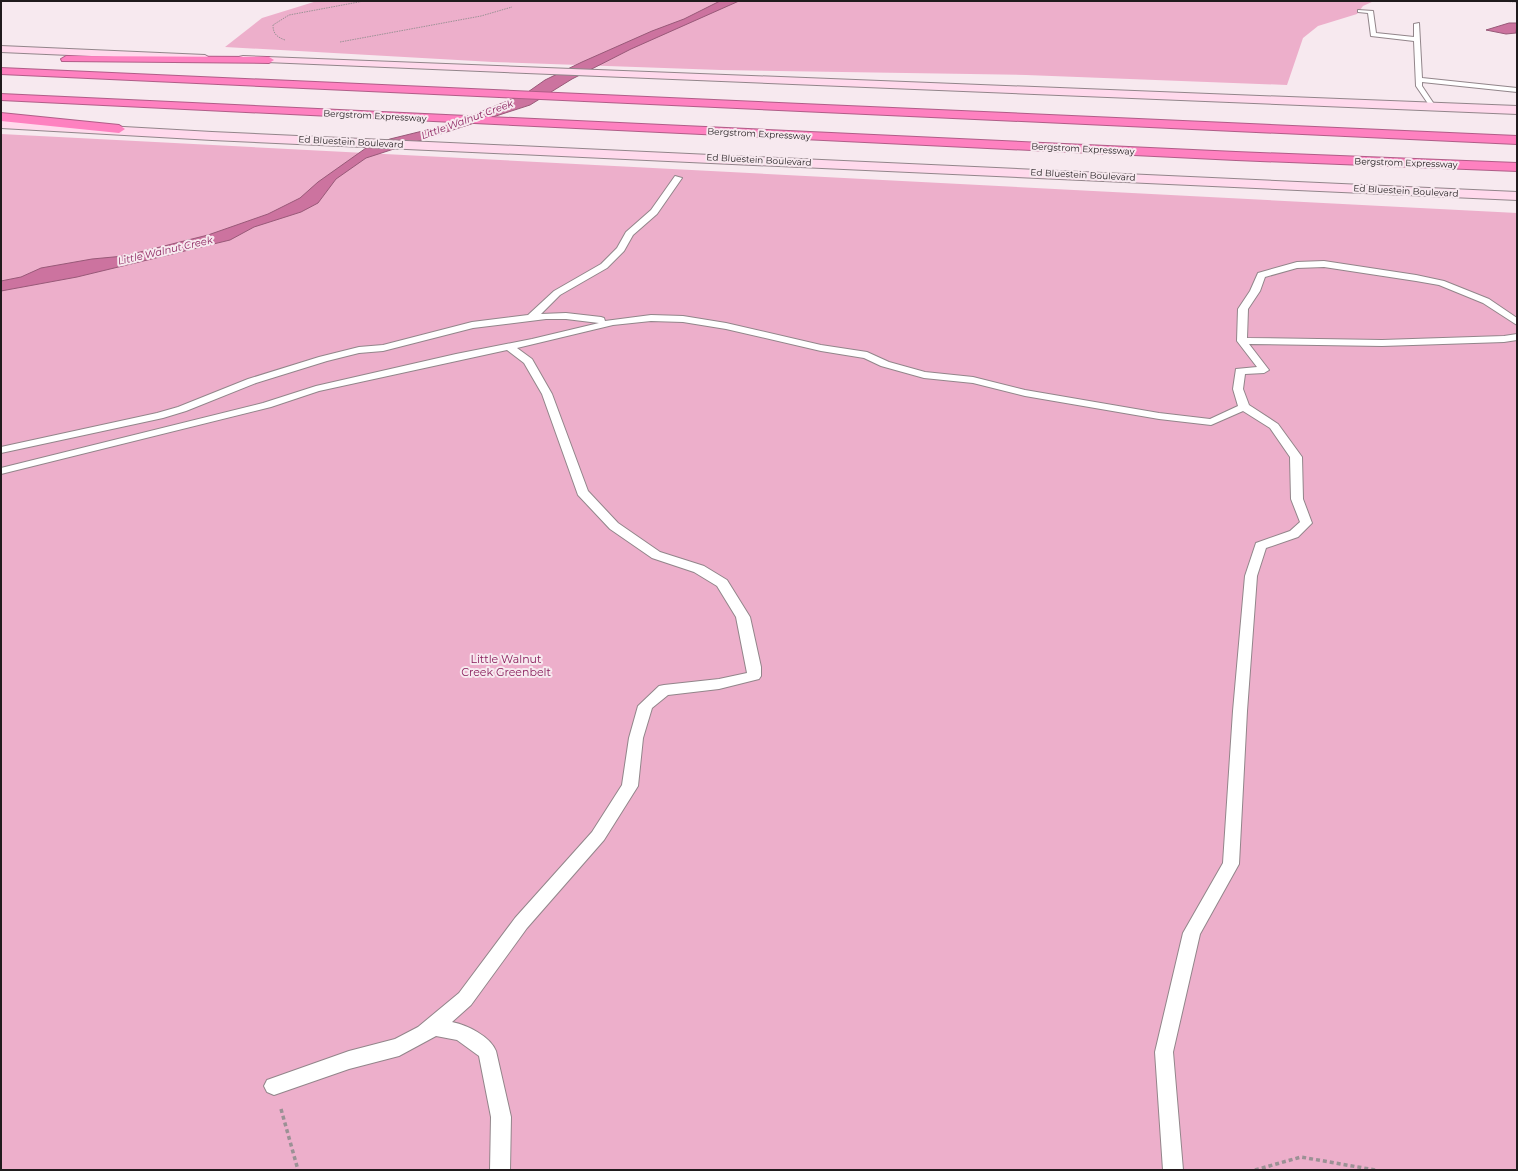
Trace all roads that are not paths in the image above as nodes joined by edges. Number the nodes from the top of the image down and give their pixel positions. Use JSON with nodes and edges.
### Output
{"nodes":[{"id":1,"x":1360,"y":11,"type":"dead end"},
{"id":2,"x":1417,"y":24,"type":"dead end"},
{"id":3,"x":1416,"y":39,"type":"junction"},
{"id":4,"x":1,"y":49,"type":"edge"},
{"id":5,"x":1,"y":58,"type":"edge"},
{"id":6,"x":269,"y":60,"type":"junction"},
{"id":7,"x":1,"y":71,"type":"edge"},
{"id":8,"x":1419,"y":80,"type":"junction"},
{"id":9,"x":1517,"y":90,"type":"edge"},
{"id":10,"x":1,"y":97,"type":"edge"},
{"id":11,"x":1433,"y":107,"type":"junction"},
{"id":12,"x":1517,"y":110,"type":"edge"},
{"id":13,"x":1,"y":117,"type":"edge"},
{"id":14,"x":1,"y":124,"type":"edge"},
{"id":15,"x":119,"y":129,"type":"junction"},
{"id":16,"x":1517,"y":140,"type":"edge"},
{"id":17,"x":1517,"y":167,"type":"edge"},
{"id":18,"x":678,"y":178,"type":"dead end"},
{"id":19,"x":1517,"y":196,"type":"edge"},
{"id":20,"x":531,"y":318,"type":"junction"},
{"id":21,"x":613,"y":322,"type":"junction"},
{"id":22,"x":1517,"y":322,"type":"edge"},
{"id":23,"x":1517,"y":337,"type":"edge"},
{"id":24,"x":1242,"y":341,"type":"junction"},
{"id":25,"x":510,"y":347,"type":"junction"},
{"id":26,"x":1244,"y":407,"type":"junction"},
{"id":27,"x":1,"y":450,"type":"edge"},
{"id":28,"x":1,"y":471,"type":"edge"},
{"id":29,"x":433,"y":1027,"type":"junction"},
{"id":30,"x":274,"y":1086,"type":"road end"},
{"id":31,"x":500,"y":1170,"type":"edge"},
{"id":32,"x":1173,"y":1170,"type":"edge"}],
"edges":[{"from":1,"to":3,"type":"lane"},
{"from":2,"to":3,"type":"lane"},
{"from":3,"to":8,"type":"lane"},
{"from":4,"to":6,"type":"main road"},
{"from":5,"to":6,"type":"highway"},
{"from":6,"to":11,"type":"main road"},
{"from":7,"to":16,"type":"highway"},
{"from":8,"to":9,"type":"lane"},
{"from":8,"to":11,"type":"lane"},
{"from":10,"to":17,"type":"highway","name":"Bergstrom Expressway"},
{"from":11,"to":12,"type":"main road"},
{"from":13,"to":15,"type":"highway"},
{"from":14,"to":15,"type":"main road","name":"Ed Bluestein Boulevard"},
{"from":15,"to":19,"type":"main road","name":"Ed Bluestein Boulevard"},
{"from":18,"to":20,"type":"lane"},
{"from":20,"to":21,"type":"lane"},
{"from":20,"to":27,"type":"lane"},
{"from":21,"to":25,"type":"lane"},
{"from":21,"to":26,"type":"lane"},
{"from":22,"to":24,"type":"lane"},
{"from":23,"to":24,"type":"lane"},
{"from":24,"to":26,"type":"lane"},
{"from":25,"to":28,"type":"lane"},
{"from":25,"to":29,"type":"lane"},
{"from":26,"to":32,"type":"lane"},
{"from":29,"to":30,"type":"lane"},
{"from":29,"to":31,"type":"lane"}]}
